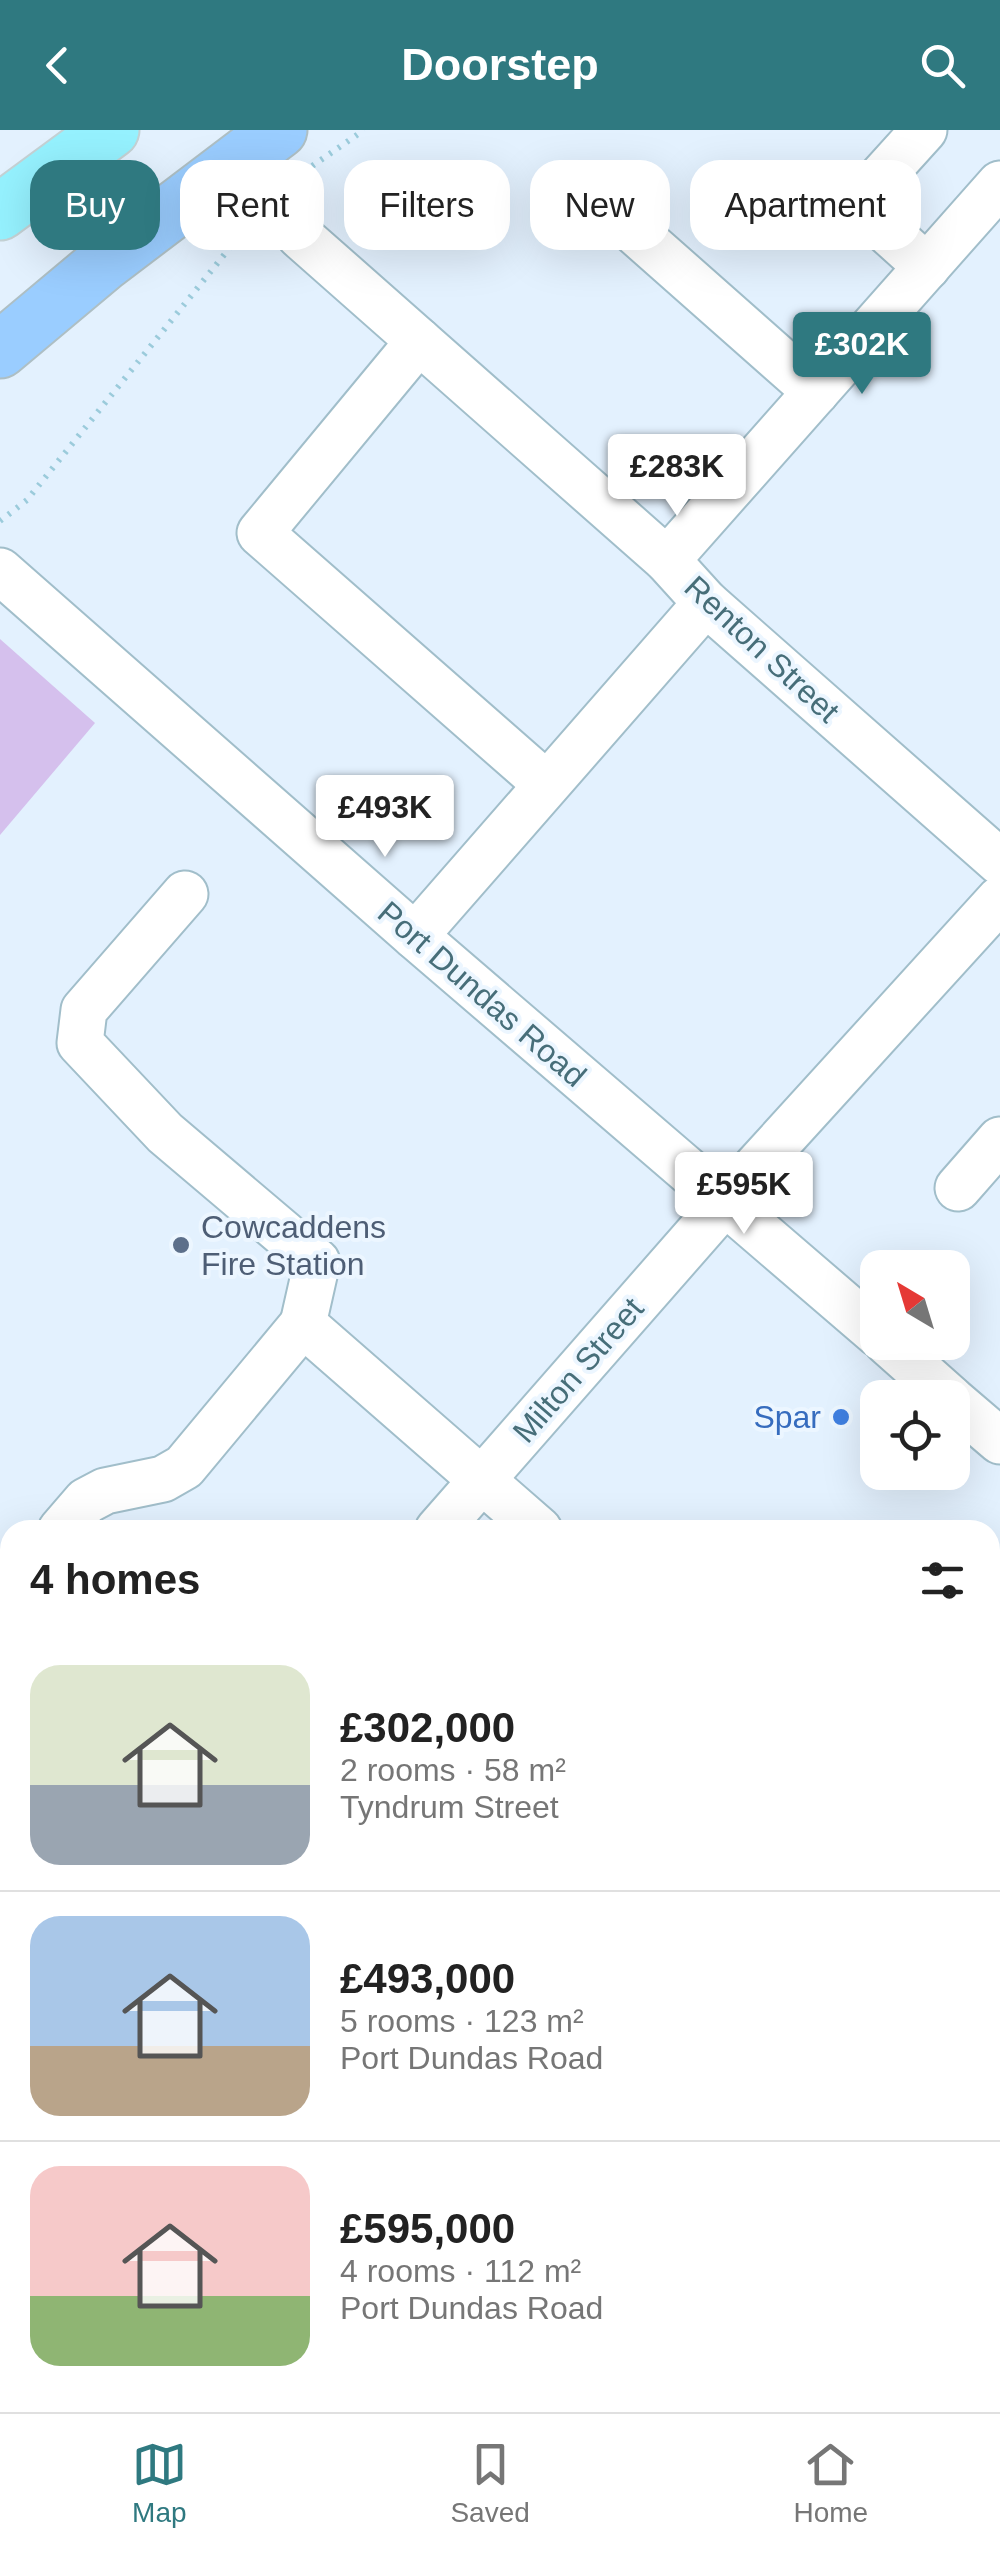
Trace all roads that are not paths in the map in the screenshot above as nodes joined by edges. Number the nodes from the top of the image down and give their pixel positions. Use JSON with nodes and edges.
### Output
{"nodes":[{"id":1,"x":95,"y":130,"type":"edge"},
{"id":2,"x":111,"y":130,"type":"edge"},
{"id":3,"x":279,"y":130,"type":"edge"},
{"id":4,"x":924,"y":130,"type":"edge"},
{"id":5,"x":0,"y":179,"type":"edge"},
{"id":6,"x":1000,"y":184,"type":"edge"},
{"id":7,"x":0,"y":212,"type":"edge"},
{"id":8,"x":316,"y":250,"type":"edge"},
{"id":9,"x":655,"y":250,"type":"edge"},
{"id":10,"x":927,"y":267,"type":"junction"},
{"id":11,"x":419,"y":341,"type":"junction"},
{"id":12,"x":0,"y":350,"type":"edge"},
{"id":13,"x":816,"y":392,"type":"junction"},
{"id":14,"x":667,"y":560,"type":"junction"},
{"id":15,"x":0,"y":571,"type":"edge"},
{"id":16,"x":706,"y":603,"type":"junction"},
{"id":17,"x":546,"y":784,"type":"junction"},
{"id":18,"x":1000,"y":862,"type":"edge"},
{"id":19,"x":185,"y":894,"type":"dead end"},
{"id":20,"x":1000,"y":899,"type":"edge"},
{"id":21,"x":414,"y":936,"type":"junction"},
{"id":22,"x":1000,"y":1140,"type":"edge"},
{"id":23,"x":958,"y":1188,"type":"dead end"},
{"id":24,"x":725,"y":1202,"type":"junction"},
{"id":25,"x":860,"y":1318,"type":"edge"},
{"id":26,"x":303,"y":1324,"type":"junction"},
{"id":27,"x":908,"y":1360,"type":"edge"},
{"id":28,"x":930,"y":1380,"type":"edge"},
{"id":29,"x":970,"y":1415,"type":"edge"},
{"id":30,"x":1000,"y":1441,"type":"edge"},
{"id":31,"x":482,"y":1480,"type":"junction"},
{"id":32,"x":70,"y":1520,"type":"edge"},
{"id":33,"x":447,"y":1520,"type":"edge"},
{"id":34,"x":527,"y":1520,"type":"edge"}],
"edges":[{"from":1,"to":5,"type":"street"},
{"from":2,"to":7,"type":"highway"},
{"from":3,"to":12,"type":"main road"},
{"from":4,"to":10,"type":"street"},
{"from":6,"to":10,"type":"street"},
{"from":8,"to":11,"type":"street","name":"Renton Street"},
{"from":9,"to":13,"type":"street"},
{"from":10,"to":13,"type":"street"},
{"from":11,"to":14,"type":"street","name":"Renton Street"},
{"from":11,"to":17,"type":"street"},
{"from":13,"to":14,"type":"street"},
{"from":14,"to":16,"type":"street","name":"Renton Street"},
{"from":15,"to":21,"type":"street","name":"Port Dundas Road"},
{"from":16,"to":17,"type":"street"},
{"from":16,"to":18,"type":"street","name":"Renton Street"},
{"from":17,"to":21,"type":"street"},
{"from":19,"to":26,"type":"street"},
{"from":20,"to":24,"type":"street","name":"Milton Street"},
{"from":21,"to":24,"type":"street","name":"Port Dundas Road"},
{"from":22,"to":23,"type":"street"},
{"from":24,"to":25,"type":"street","name":"Port Dundas Road"},
{"from":24,"to":31,"type":"street","name":"Milton Street"},
{"from":26,"to":31,"type":"street"},
{"from":26,"to":32,"type":"street"},
{"from":27,"to":28,"type":"street"},
{"from":29,"to":30,"type":"street"},
{"from":31,"to":33,"type":"street","name":"Milton Street"},
{"from":31,"to":34,"type":"street"}]}
